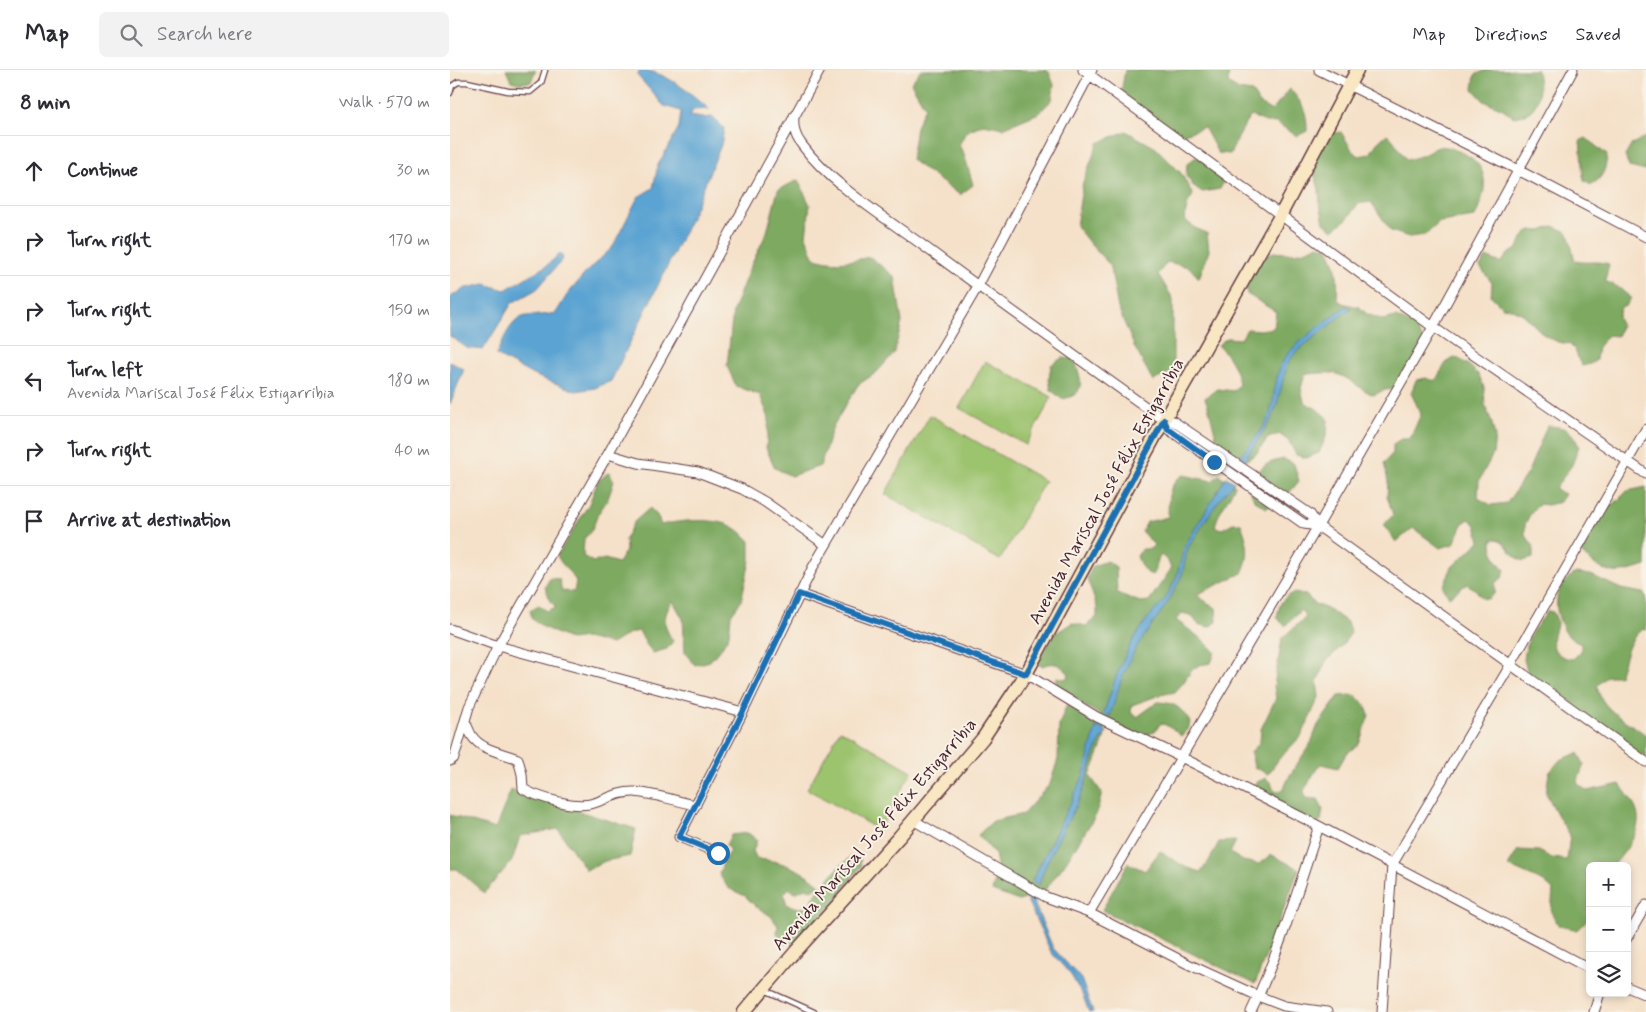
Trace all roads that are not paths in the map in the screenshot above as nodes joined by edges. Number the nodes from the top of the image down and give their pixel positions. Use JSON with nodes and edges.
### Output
{"nodes":[{"id":1,"x":545,"y":70,"type":"edge"},
{"id":2,"x":820,"y":70,"type":"edge"},
{"id":3,"x":1320,"y":70,"type":"edge"},
{"id":4,"x":1356,"y":70,"type":"edge"},
{"id":5,"x":1573,"y":70,"type":"edge"},
{"id":6,"x":1088,"y":71,"type":"edge"},
{"id":7,"x":1349,"y":85,"type":"junction"},
{"id":8,"x":450,"y":92,"type":"edge"},
{"id":9,"x":794,"y":116,"type":"junction"},
{"id":10,"x":1518,"y":170,"type":"junction"},
{"id":11,"x":1280,"y":216,"type":"junction"},
{"id":12,"x":1646,"y":237,"type":"edge"},
{"id":13,"x":978,"y":286,"type":"junction"},
{"id":14,"x":1433,"y":327,"type":"junction"},
{"id":15,"x":1164,"y":420,"type":"junction"},
{"id":16,"x":1646,"y":429,"type":"edge"},
{"id":17,"x":608,"y":454,"type":"junction"},
{"id":18,"x":1216,"y":458,"type":"junction"},
{"id":19,"x":1628,"y":461,"type":"junction"},
{"id":20,"x":1646,"y":474,"type":"edge"},
{"id":21,"x":1318,"y":526,"type":"junction"},
{"id":22,"x":826,"y":545,"type":"junction"},
{"id":23,"x":799,"y":594,"type":"junction"},
{"id":24,"x":450,"y":629,"type":"edge"},
{"id":25,"x":498,"y":646,"type":"junction"},
{"id":26,"x":1511,"y":664,"type":"junction"},
{"id":27,"x":1026,"y":674,"type":"junction"},
{"id":28,"x":743,"y":712,"type":"junction"},
{"id":29,"x":466,"y":722,"type":"junction"},
{"id":30,"x":1181,"y":756,"type":"junction"},
{"id":31,"x":450,"y":761,"type":"edge"},
{"id":32,"x":1646,"y":762,"type":"edge"},
{"id":33,"x":696,"y":805,"type":"junction"},
{"id":34,"x":913,"y":820,"type":"junction"},
{"id":35,"x":1319,"y":826,"type":"junction"},
{"id":36,"x":718,"y":853,"type":"dead end"},
{"id":37,"x":1392,"y":865,"type":"junction"},
{"id":38,"x":1646,"y":905,"type":"edge"},
{"id":39,"x":1088,"y":913,"type":"junction"},
{"id":40,"x":1631,"y":931,"type":"edge"},
{"id":41,"x":1586,"y":967,"type":"edge"},
{"id":42,"x":763,"y":989,"type":"junction"},
{"id":43,"x":1631,"y":989,"type":"edge"},
{"id":44,"x":1646,"y":995,"type":"edge"},
{"id":45,"x":1258,"y":996,"type":"junction"},
{"id":46,"x":1599,"y":997,"type":"edge"},
{"id":47,"x":744,"y":1012,"type":"edge"},
{"id":48,"x":814,"y":1012,"type":"edge"},
{"id":49,"x":1250,"y":1012,"type":"edge"},
{"id":50,"x":1327,"y":1012,"type":"edge"},
{"id":51,"x":1382,"y":1012,"type":"edge"},
{"id":52,"x":1594,"y":1012,"type":"edge"}],
"edges":[{"from":1,"to":8,"type":"lane"},
{"from":2,"to":9,"type":"street"},
{"from":3,"to":7,"type":"street"},
{"from":4,"to":7,"type":"main road","name":"Avenida Mariscal José Félix Estigarribia"},
{"from":5,"to":10,"type":"street"},
{"from":6,"to":11,"type":"street"},
{"from":6,"to":13,"type":"street"},
{"from":7,"to":10,"type":"street"},
{"from":7,"to":11,"type":"main road","name":"Avenida Mariscal José Félix Estigarribia"},
{"from":9,"to":13,"type":"street"},
{"from":9,"to":17,"type":"street"},
{"from":10,"to":12,"type":"street"},
{"from":10,"to":14,"type":"street"},
{"from":11,"to":14,"type":"street"},
{"from":11,"to":15,"type":"main road","name":"Avenida Mariscal José Félix Estigarribia"},
{"from":13,"to":15,"type":"street"},
{"from":13,"to":22,"type":"street"},
{"from":14,"to":19,"type":"street"},
{"from":14,"to":21,"type":"street"},
{"from":15,"to":18,"type":"street"},
{"from":15,"to":27,"type":"main road","name":"Avenida Mariscal José Félix Estigarribia"},
{"from":16,"to":19,"type":"street"},
{"from":17,"to":22,"type":"street"},
{"from":17,"to":25,"type":"street"},
{"from":18,"to":21,"type":"street"},
{"from":18,"to":21,"type":"street"},
{"from":19,"to":20,"type":"street"},
{"from":19,"to":26,"type":"street"},
{"from":21,"to":26,"type":"street"},
{"from":21,"to":30,"type":"street"},
{"from":22,"to":23,"type":"street"},
{"from":23,"to":27,"type":"street"},
{"from":23,"to":28,"type":"street"},
{"from":24,"to":25,"type":"street"},
{"from":25,"to":28,"type":"street"},
{"from":25,"to":29,"type":"street"},
{"from":26,"to":32,"type":"street"},
{"from":26,"to":37,"type":"street"},
{"from":27,"to":30,"type":"street"},
{"from":27,"to":34,"type":"main road","name":"Avenida Mariscal José Félix Estigarribia"},
{"from":28,"to":33,"type":"street"},
{"from":29,"to":31,"type":"street"},
{"from":29,"to":33,"type":"street"},
{"from":30,"to":35,"type":"street"},
{"from":30,"to":39,"type":"street"},
{"from":33,"to":36,"type":"street"},
{"from":34,"to":39,"type":"street"},
{"from":34,"to":42,"type":"main road","name":"Avenida Mariscal José Félix Estigarribia"},
{"from":35,"to":37,"type":"street"},
{"from":35,"to":45,"type":"street"},
{"from":37,"to":41,"type":"street"},
{"from":37,"to":51,"type":"street"},
{"from":38,"to":40,"type":"street"},
{"from":39,"to":45,"type":"street"},
{"from":42,"to":47,"type":"main road","name":"Avenida Mariscal José Félix Estigarribia"},
{"from":42,"to":48,"type":"lane"},
{"from":43,"to":44,"type":"street"},
{"from":45,"to":49,"type":"street"},
{"from":45,"to":50,"type":"street"},
{"from":46,"to":52,"type":"street"}]}
